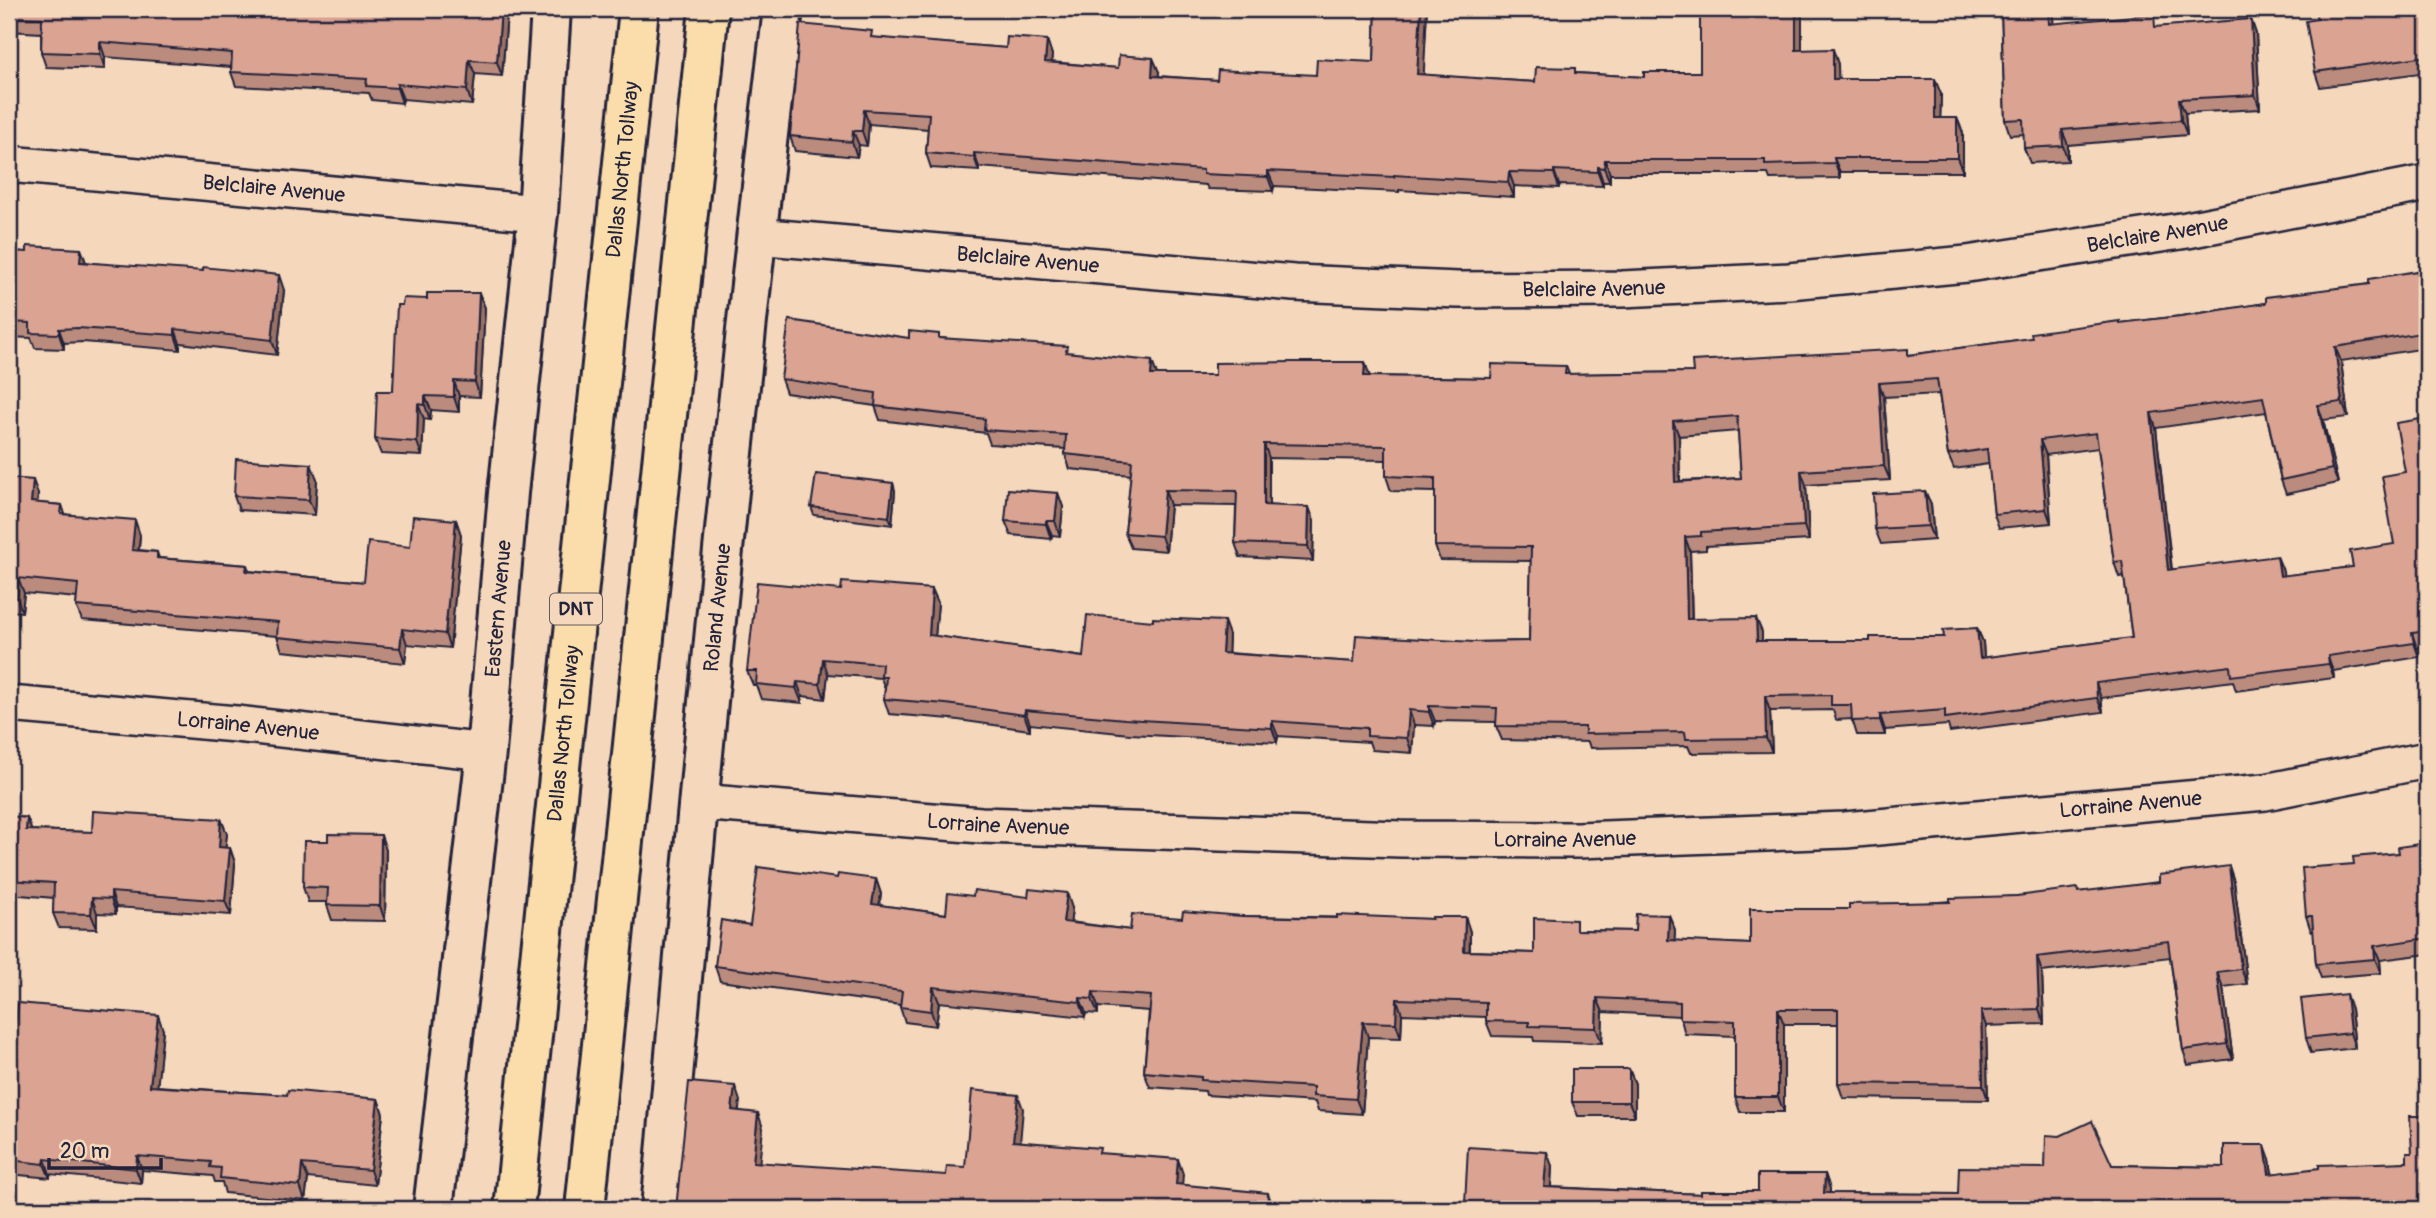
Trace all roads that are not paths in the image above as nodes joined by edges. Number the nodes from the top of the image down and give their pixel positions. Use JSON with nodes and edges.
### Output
{"nodes":[{"id":1,"x":551,"y":9,"type":"edge"},
{"id":2,"x":639,"y":9,"type":"edge"},
{"id":3,"x":709,"y":9,"type":"edge"},
{"id":4,"x":783,"y":9,"type":"edge"},
{"id":5,"x":9,"y":164,"type":"edge"},
{"id":6,"x":2427,"y":183,"type":"edge"},
{"id":7,"x":538,"y":214,"type":"junction"},
{"id":8,"x":756,"y":236,"type":"junction"},
{"id":9,"x":9,"y":704,"type":"edge"},
{"id":10,"x":486,"y":752,"type":"junction"},
{"id":11,"x":2427,"y":760,"type":"edge"},
{"id":12,"x":698,"y":802,"type":"junction"},
{"id":13,"x":433,"y":1209,"type":"edge"},
{"id":14,"x":514,"y":1209,"type":"edge"},
{"id":15,"x":585,"y":1209,"type":"edge"},
{"id":16,"x":660,"y":1209,"type":"edge"}],
"edges":[{"from":1,"to":7,"type":"street","name":"Eastern Avenue"},
{"from":2,"to":14,"type":"highway","name":"Dallas North Tollway","number":"DNT"},
{"from":3,"to":15,"type":"highway"},
{"from":4,"to":8,"type":"street","name":"Roland Avenue"},
{"from":5,"to":7,"type":"street","name":"Belclaire Avenue"},
{"from":6,"to":8,"type":"street","name":"Belclaire Avenue"},
{"from":7,"to":10,"type":"street","name":"Eastern Avenue"},
{"from":8,"to":12,"type":"street","name":"Roland Avenue"},
{"from":9,"to":10,"type":"street","name":"Lorraine Avenue"},
{"from":10,"to":13,"type":"street","name":"Eastern Avenue"},
{"from":11,"to":12,"type":"street","name":"Lorraine Avenue"},
{"from":12,"to":16,"type":"street","name":"Roland Avenue"}]}
